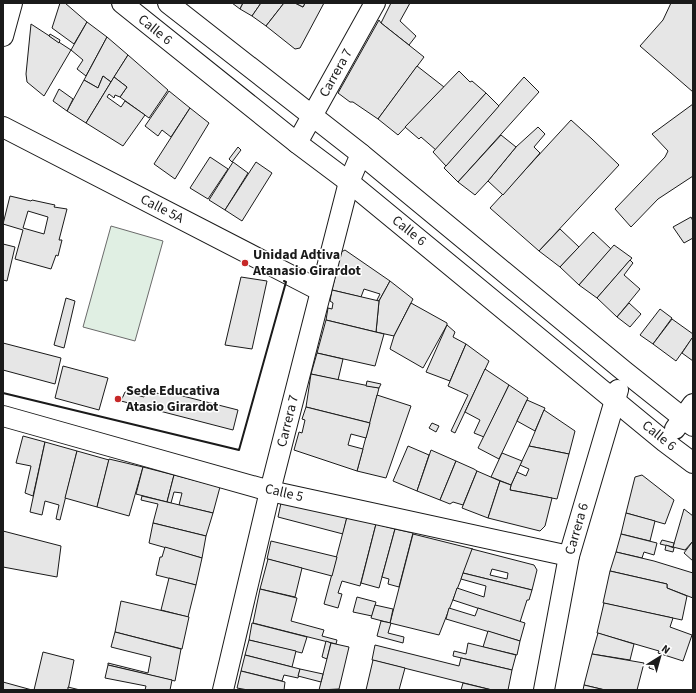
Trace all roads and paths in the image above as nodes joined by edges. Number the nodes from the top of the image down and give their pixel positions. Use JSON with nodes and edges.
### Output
{"nodes":[{"id":1,"x":12,"y":3,"type":"edge"},
{"id":2,"x":122,"y":3,"type":"edge"},
{"id":3,"x":168,"y":3,"type":"edge"},
{"id":4,"x":374,"y":3,"type":"edge"},
{"id":5,"x":3,"y":36,"type":"edge"},
{"id":6,"x":312,"y":116,"type":"junction"},
{"id":7,"x":3,"y":127,"type":"edge"},
{"id":8,"x":297,"y":143,"type":"junction"},
{"id":9,"x":361,"y":154,"type":"junction"},
{"id":10,"x":349,"y":182,"type":"junction"},
{"id":11,"x":321,"y":291,"type":"junction"},
{"id":12,"x":624,"y":371,"type":"junction"},
{"id":13,"x":615,"y":400,"type":"junction"},
{"id":14,"x":3,"y":416,"type":"edge"},
{"id":15,"x":690,"y":417,"type":"edge"},
{"id":16,"x":665,"y":442,"type":"junction"},
{"id":17,"x":693,"y":463,"type":"edge"},
{"id":18,"x":270,"y":490,"type":"junction"},
{"id":19,"x":569,"y":556,"type":"junction"},
{"id":20,"x":223,"y":690,"type":"edge"},
{"id":21,"x":544,"y":690,"type":"edge"}],
"edges":[{"from":1,"to":5,"type":"street"},
{"from":2,"to":8,"type":"street","name":"Calle 6"},
{"from":3,"to":6,"type":"street","name":"Calle 6"},
{"from":4,"to":6,"type":"street","name":"Carrera 7"},
{"from":6,"to":8,"type":"street","name":"Carrera 7"},
{"from":6,"to":9,"type":"street","name":"Calle 6"},
{"from":7,"to":11,"type":"street","name":"Calle 5A"},
{"from":8,"to":10,"type":"street","name":"Calle 6"},
{"from":9,"to":10,"type":"street","name":"Carrera 7"},
{"from":9,"to":12,"type":"street","name":"Calle 6"},
{"from":10,"to":11,"type":"street","name":"Carrera 7"},
{"from":10,"to":13,"type":"street","name":"Calle 6"},
{"from":11,"to":18,"type":"street","name":"Carrera 7"},
{"from":12,"to":13,"type":"street","name":"Carrera 6"},
{"from":12,"to":15,"type":"street","name":"Calle 6"},
{"from":13,"to":16,"type":"street","name":"Calle 6"},
{"from":13,"to":19,"type":"street","name":"Carrera 6"},
{"from":14,"to":18,"type":"street","name":"Calle 5"},
{"from":15,"to":16,"type":"street"},
{"from":16,"to":17,"type":"street","name":"Calle 6"},
{"from":18,"to":19,"type":"street","name":"Calle 5"},
{"from":18,"to":20,"type":"street","name":"Carrera 7"},
{"from":19,"to":21,"type":"street","name":"Carrera 6"}]}
